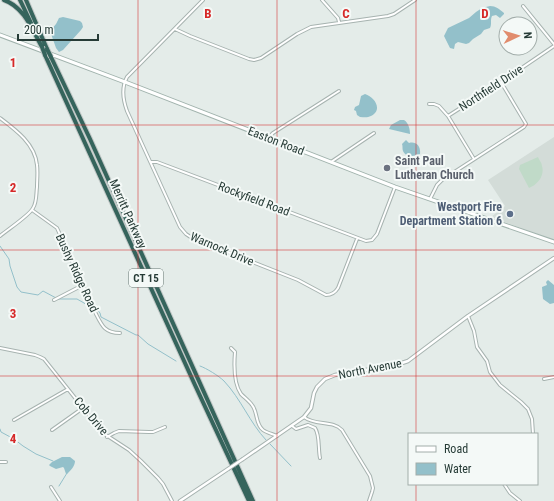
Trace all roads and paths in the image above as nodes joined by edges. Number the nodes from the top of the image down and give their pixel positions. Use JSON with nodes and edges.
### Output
{"nodes":[{"id":1,"x":4,"y":0,"type":"edge"},
{"id":2,"x":20,"y":0,"type":"edge"},
{"id":3,"x":26,"y":0,"type":"edge"},
{"id":4,"x":203,"y":0,"type":"edge"},
{"id":5,"x":322,"y":0,"type":"edge"},
{"id":6,"x":415,"y":0,"type":"edge"},
{"id":7,"x":523,"y":6,"type":"dead end"},
{"id":8,"x":339,"y":22,"type":"junction"},
{"id":9,"x":174,"y":29,"type":"junction"},
{"id":10,"x":0,"y":35,"type":"edge"},
{"id":11,"x":554,"y":45,"type":"edge"},
{"id":12,"x":42,"y":46,"type":"junction"},
{"id":13,"x":125,"y":82,"type":"junction"},
{"id":14,"x":501,"y":82,"type":"junction"},
{"id":15,"x":338,"y":91,"type":"dead end"},
{"id":16,"x":429,"y":104,"type":"dead end"},
{"id":17,"x":448,"y":116,"type":"junction"},
{"id":18,"x":0,"y":118,"type":"edge"},
{"id":19,"x":374,"y":133,"type":"dead end"},
{"id":20,"x":268,"y":138,"type":"junction"},
{"id":21,"x":474,"y":159,"type":"junction"},
{"id":22,"x":151,"y":162,"type":"junction"},
{"id":23,"x":331,"y":162,"type":"junction"},
{"id":24,"x":395,"y":187,"type":"junction"},
{"id":25,"x":430,"y":199,"type":"junction"},
{"id":26,"x":32,"y":210,"type":"junction"},
{"id":27,"x":0,"y":236,"type":"edge"},
{"id":28,"x":357,"y":239,"type":"junction"},
{"id":29,"x":554,"y":242,"type":"edge"},
{"id":30,"x":554,"y":258,"type":"edge"},
{"id":31,"x":83,"y":286,"type":"junction"},
{"id":32,"x":55,"y":300,"type":"dead end"},
{"id":33,"x":468,"y":316,"type":"junction"},
{"id":34,"x":120,"y":334,"type":"dead end"},
{"id":35,"x":0,"y":348,"type":"edge"},
{"id":36,"x":231,"y":348,"type":"dead end"},
{"id":37,"x":554,"y":377,"type":"edge"},
{"id":38,"x":544,"y":379,"type":"dead end"},
{"id":39,"x":68,"y":389,"type":"junction"},
{"id":40,"x":84,"y":408,"type":"junction"},
{"id":41,"x":304,"y":417,"type":"junction"},
{"id":42,"x":14,"y":420,"type":"dead end"},
{"id":43,"x":164,"y":426,"type":"dead end"},
{"id":44,"x":292,"y":426,"type":"junction"},
{"id":45,"x":52,"y":430,"type":"dead end"},
{"id":46,"x":533,"y":433,"type":"edge"},
{"id":47,"x":277,"y":436,"type":"junction"},
{"id":48,"x":108,"y":437,"type":"junction"},
{"id":49,"x":320,"y":458,"type":"dead end"},
{"id":50,"x":0,"y":462,"type":"edge"},
{"id":51,"x":6,"y":462,"type":"dead end"},
{"id":52,"x":505,"y":485,"type":"edge"},
{"id":53,"x":51,"y":487,"type":"dead end"},
{"id":54,"x":60,"y":501,"type":"edge"},
{"id":55,"x":172,"y":501,"type":"edge"},
{"id":56,"x":180,"y":501,"type":"edge"},
{"id":57,"x":249,"y":501,"type":"edge"},
{"id":58,"x":253,"y":501,"type":"edge"},
{"id":59,"x":369,"y":501,"type":"edge"},
{"id":60,"x":520,"y":501,"type":"edge"}],
"edges":[{"from":1,"to":12,"type":"highway"},
{"from":2,"to":12,"type":"highway","name":"Merritt Parkway","number":"CT 15"},
{"from":3,"to":58,"type":"highway","name":"Merritt Parkway","number":"CT 15","bridge":true},
{"from":4,"to":9,"type":"street"},
{"from":5,"to":8,"type":"street"},
{"from":6,"to":8,"type":"street"},
{"from":7,"to":11,"type":"street"},
{"from":8,"to":9,"type":"street"},
{"from":9,"to":13,"type":"street"},
{"from":10,"to":13,"type":"main road","name":"Easton Road"},
{"from":11,"to":14,"type":"street","name":"Northfield Drive"},
{"from":12,"to":57,"type":"highway","name":"Merritt Parkway","number":"CT 15","bridge":true},
{"from":13,"to":20,"type":"main road","name":"Easton Road"},
{"from":13,"to":22,"type":"street","name":"Warnock Drive"},
{"from":14,"to":17,"type":"street","name":"Northfield Drive"},
{"from":14,"to":21,"type":"street"},
{"from":15,"to":20,"type":"street"},
{"from":16,"to":17,"type":"street"},
{"from":17,"to":21,"type":"street"},
{"from":18,"to":26,"type":"street"},
{"from":19,"to":23,"type":"street"},
{"from":20,"to":23,"type":"main road","name":"Easton Road"},
{"from":21,"to":25,"type":"street"},
{"from":22,"to":28,"type":"street","name":"Rockyfield Road"},
{"from":22,"to":28,"type":"street","name":"Warnock Drive"},
{"from":23,"to":24,"type":"main road","name":"Easton Road"},
{"from":24,"to":25,"type":"main road","name":"Easton Road"},
{"from":24,"to":28,"type":"street"},
{"from":25,"to":29,"type":"main road","name":"Easton Road"},
{"from":26,"to":27,"type":"street"},
{"from":26,"to":31,"type":"street","name":"Bushy Ridge Road"},
{"from":30,"to":33,"type":"street","name":"North Avenue"},
{"from":31,"to":32,"type":"street"},
{"from":31,"to":34,"type":"street","name":"Bushy Ridge Road"},
{"from":33,"to":41,"type":"street","name":"North Avenue"},
{"from":33,"to":46,"type":"street"},
{"from":35,"to":39,"type":"street","name":"Cob Drive"},
{"from":36,"to":47,"type":"street"},
{"from":37,"to":38,"type":"street"},
{"from":39,"to":40,"type":"street","name":"Cob Drive"},
{"from":39,"to":42,"type":"street"},
{"from":40,"to":45,"type":"street"},
{"from":40,"to":48,"type":"street","name":"Cob Drive"},
{"from":41,"to":44,"type":"street","name":"North Avenue"},
{"from":41,"to":59,"type":"street"},
{"from":43,"to":48,"type":"street"},
{"from":44,"to":47,"type":"street","name":"North Avenue"},
{"from":44,"to":49,"type":"street"},
{"from":47,"to":56,"type":"street","name":"North Avenue","bridge":true},
{"from":48,"to":55,"type":"street","name":"Cob Drive"},
{"from":50,"to":51,"type":"street"},
{"from":52,"to":60,"type":"street"},
{"from":53,"to":54,"type":"street"}]}
